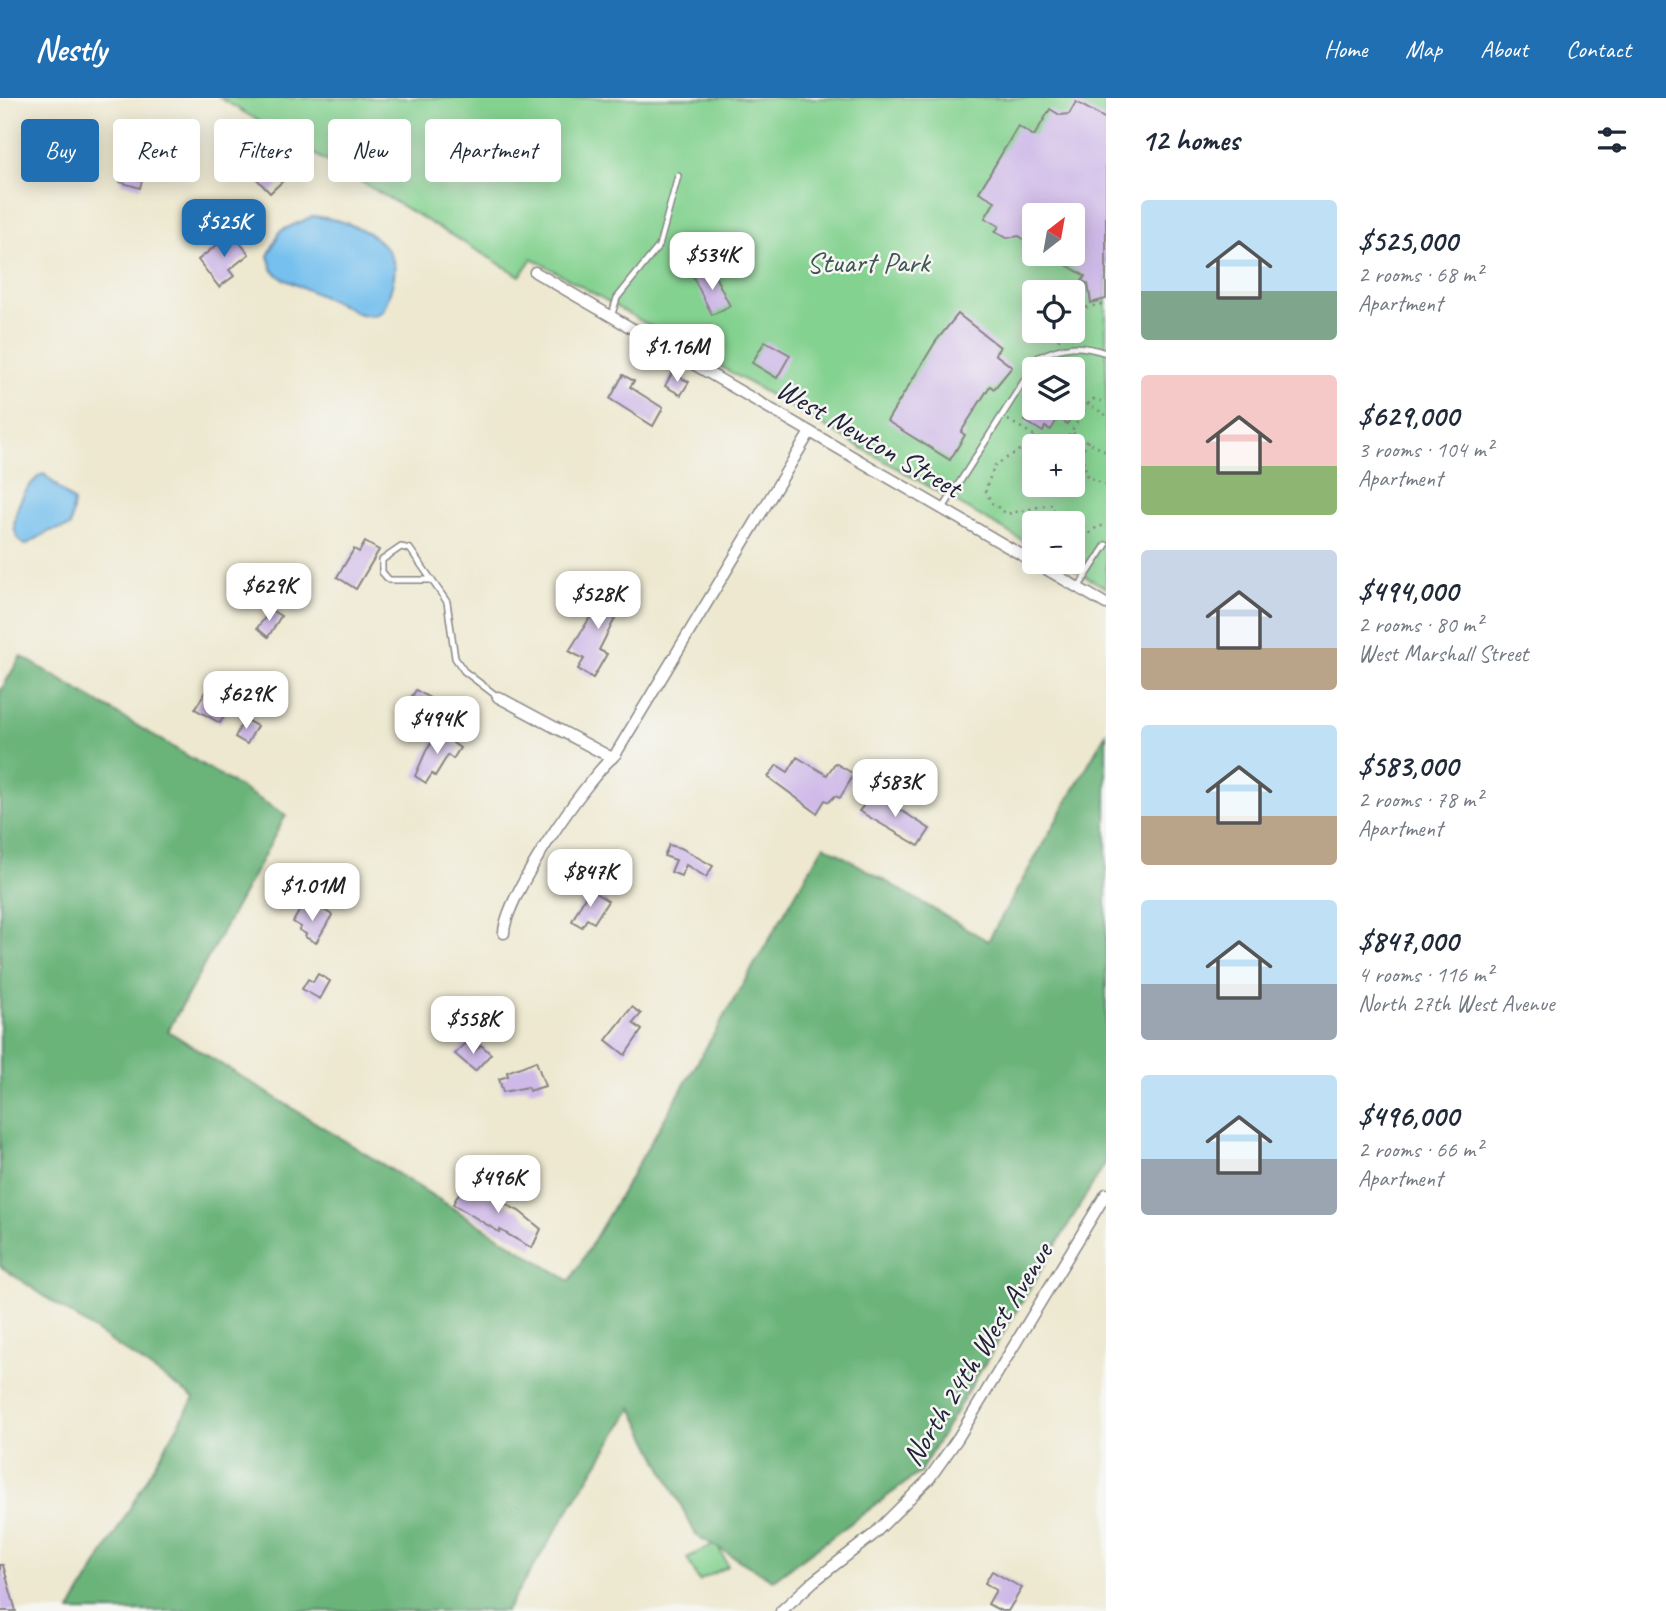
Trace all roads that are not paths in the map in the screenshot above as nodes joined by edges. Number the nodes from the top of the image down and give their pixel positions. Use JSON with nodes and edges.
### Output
{"nodes":[{"id":1,"x":678,"y":176,"type":"dead end"},
{"id":2,"x":535,"y":272,"type":"dead end"},
{"id":3,"x":611,"y":317,"type":"junction"},
{"id":4,"x":1106,"y":353,"type":"edge"},
{"id":5,"x":810,"y":432,"type":"junction"},
{"id":6,"x":942,"y":510,"type":"junction"},
{"id":7,"x":1106,"y":545,"type":"edge"},
{"id":8,"x":431,"y":580,"type":"junction"},
{"id":9,"x":1077,"y":588,"type":"junction"},
{"id":10,"x":1106,"y":604,"type":"edge"},
{"id":11,"x":498,"y":696,"type":"joint"},
{"id":12,"x":612,"y":758,"type":"junction"},
{"id":13,"x":504,"y":933,"type":"dead end"},
{"id":14,"x":1106,"y":1194,"type":"edge"},
{"id":15,"x":781,"y":1611,"type":"edge"}],
"edges":[{"from":1,"to":3,"type":"lane"},
{"from":2,"to":3,"type":"street","name":"West Newton Street"},
{"from":3,"to":5,"type":"street","name":"West Newton Street"},
{"from":4,"to":6,"type":"lane"},
{"from":5,"to":6,"type":"street","name":"West Newton Street"},
{"from":5,"to":12,"type":"street"},
{"from":6,"to":9,"type":"street","name":"West Newton Street"},
{"from":7,"to":9,"type":"lane"},
{"from":8,"to":8,"type":"lane"},
{"from":8,"to":11,"type":"lane"},
{"from":9,"to":10,"type":"street","name":"West Newton Street"},
{"from":11,"to":12,"type":"street"},
{"from":12,"to":13,"type":"street"},
{"from":14,"to":15,"type":"street","name":"North 24th West Avenue"}]}
